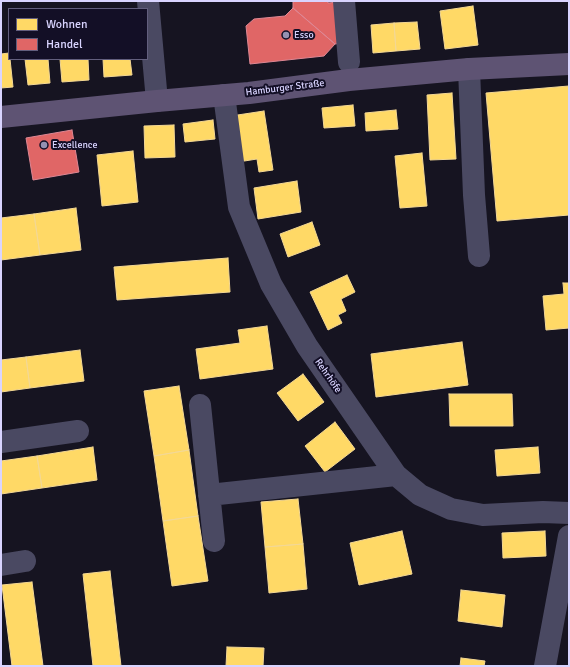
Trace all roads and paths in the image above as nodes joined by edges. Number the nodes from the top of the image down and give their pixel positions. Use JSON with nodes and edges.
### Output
{"nodes":[{"id":1,"x":148,"y":1,"type":"edge"},
{"id":2,"x":344,"y":1,"type":"edge"},
{"id":3,"x":349,"y":62,"type":"dead end"},
{"id":4,"x":569,"y":64,"type":"edge"},
{"id":5,"x":469,"y":69,"type":"junction"},
{"id":6,"x":224,"y":95,"type":"junction"},
{"id":7,"x":157,"y":101,"type":"junction"},
{"id":8,"x":1,"y":117,"type":"edge"},
{"id":9,"x":479,"y":256,"type":"dead end"},
{"id":10,"x":200,"y":405,"type":"dead end"},
{"id":11,"x":78,"y":431,"type":"dead end"},
{"id":12,"x":1,"y":442,"type":"edge"},
{"id":13,"x":396,"y":475,"type":"junction"},
{"id":14,"x":209,"y":495,"type":"junction"},
{"id":15,"x":569,"y":513,"type":"edge"},
{"id":16,"x":569,"y":536,"type":"edge"},
{"id":17,"x":214,"y":541,"type":"dead end"},
{"id":18,"x":25,"y":562,"type":"dead end"},
{"id":19,"x":1,"y":565,"type":"edge"},
{"id":20,"x":545,"y":666,"type":"edge"}],
"edges":[{"from":1,"to":7,"type":"street"},
{"from":2,"to":3,"type":"street"},
{"from":4,"to":5,"type":"main road","name":"Hamburger Straße"},
{"from":5,"to":6,"type":"main road","name":"Hamburger Straße"},
{"from":5,"to":9,"type":"street"},
{"from":6,"to":7,"type":"main road","name":"Hamburger Straße"},
{"from":6,"to":13,"type":"street","name":"Rehrhöfe"},
{"from":7,"to":8,"type":"main road","name":"Hamburger Straße"},
{"from":10,"to":14,"type":"street"},
{"from":11,"to":12,"type":"street"},
{"from":13,"to":14,"type":"street"},
{"from":13,"to":15,"type":"street","name":"Rehrhöfe"},
{"from":14,"to":17,"type":"street"},
{"from":16,"to":20,"type":"street"},
{"from":18,"to":19,"type":"street"}]}
